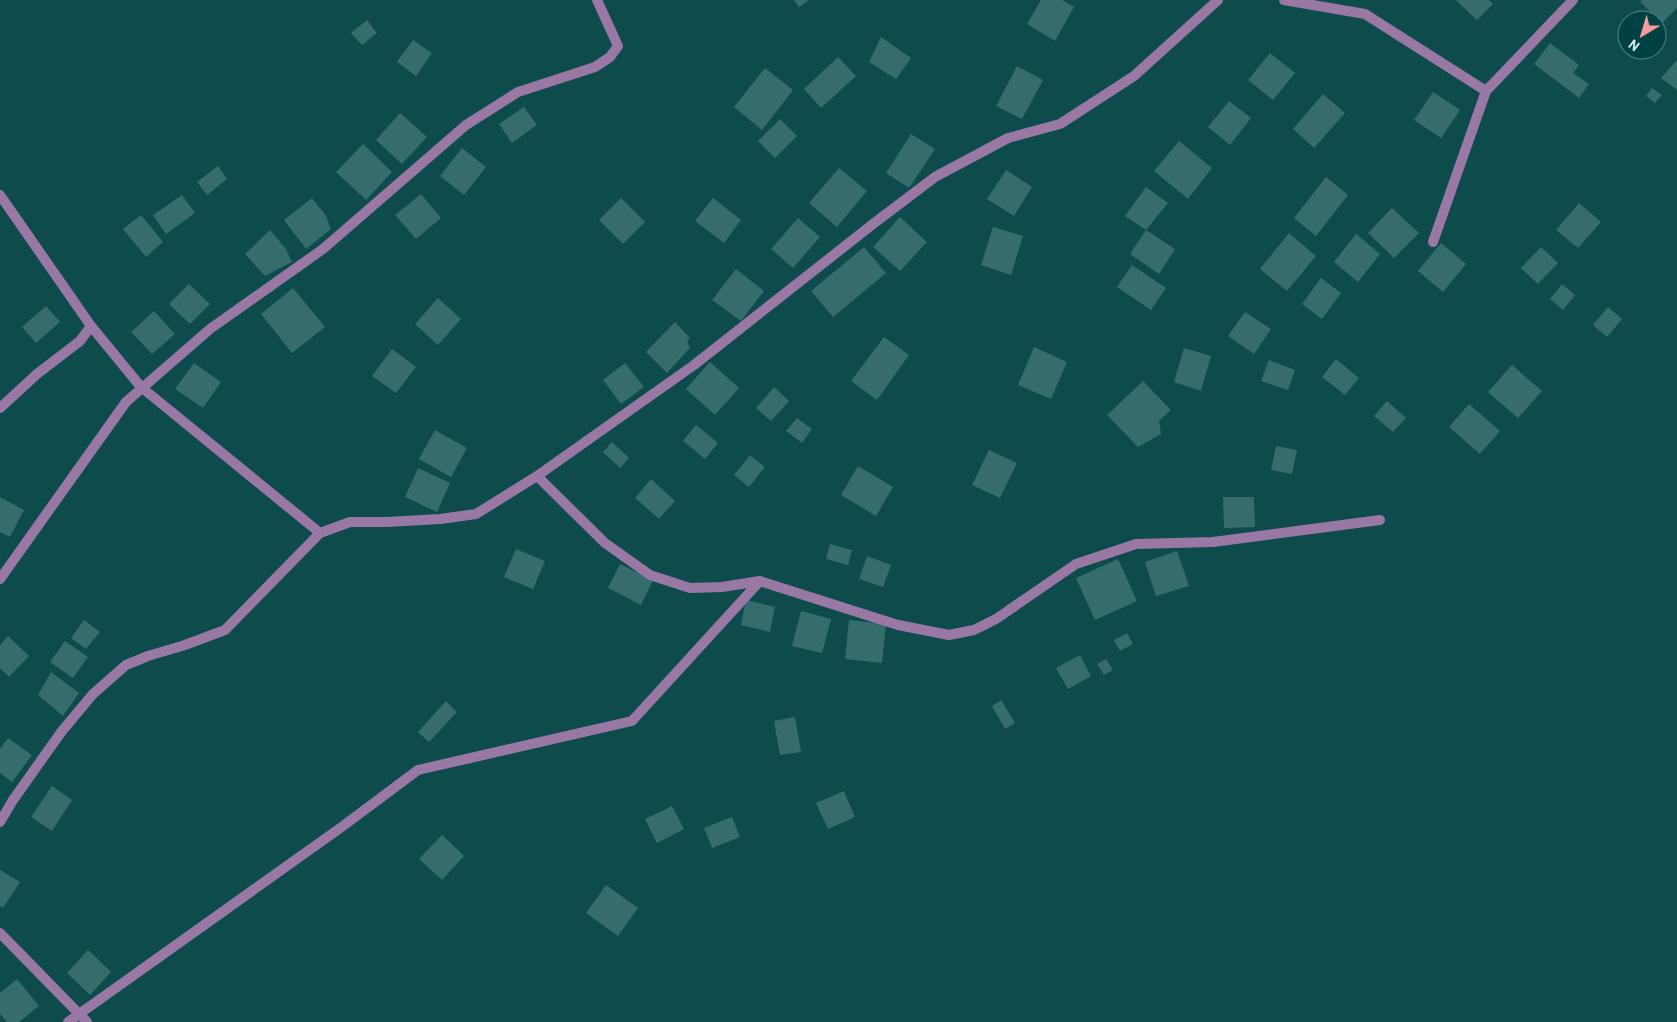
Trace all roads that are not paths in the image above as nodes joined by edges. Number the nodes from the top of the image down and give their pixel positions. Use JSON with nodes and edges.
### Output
{"nodes":[{"id":1,"x":597,"y":0,"type":"edge"},
{"id":2,"x":1218,"y":0,"type":"edge"},
{"id":3,"x":1284,"y":0,"type":"edge"},
{"id":4,"x":1573,"y":0,"type":"edge"},
{"id":5,"x":1486,"y":91,"type":"junction"},
{"id":6,"x":0,"y":195,"type":"edge"},
{"id":7,"x":1433,"y":242,"type":"dead end"},
{"id":8,"x":91,"y":326,"type":"junction"},
{"id":9,"x":142,"y":387,"type":"junction"},
{"id":10,"x":0,"y":408,"type":"edge"},
{"id":11,"x":537,"y":476,"type":"junction"},
{"id":12,"x":1380,"y":520,"type":"dead end"},
{"id":13,"x":320,"y":533,"type":"junction"},
{"id":14,"x":0,"y":579,"type":"edge"},
{"id":15,"x":760,"y":581,"type":"junction"},
{"id":16,"x":0,"y":822,"type":"edge"},
{"id":17,"x":0,"y":933,"type":"edge"},
{"id":18,"x":83,"y":1018,"type":"edge"},
{"id":19,"x":68,"y":1022,"type":"edge"}],
"edges":[{"from":1,"to":9,"type":"street"},
{"from":2,"to":11,"type":"street"},
{"from":3,"to":5,"type":"street"},
{"from":4,"to":5,"type":"street"},
{"from":5,"to":7,"type":"street"},
{"from":6,"to":8,"type":"street"},
{"from":8,"to":9,"type":"street"},
{"from":8,"to":10,"type":"street"},
{"from":9,"to":13,"type":"street"},
{"from":9,"to":14,"type":"street"},
{"from":11,"to":13,"type":"street"},
{"from":11,"to":15,"type":"street"},
{"from":12,"to":15,"type":"street"},
{"from":13,"to":16,"type":"street"},
{"from":15,"to":18,"type":"street"},
{"from":17,"to":18,"type":"street"},
{"from":18,"to":19,"type":"street"}]}
